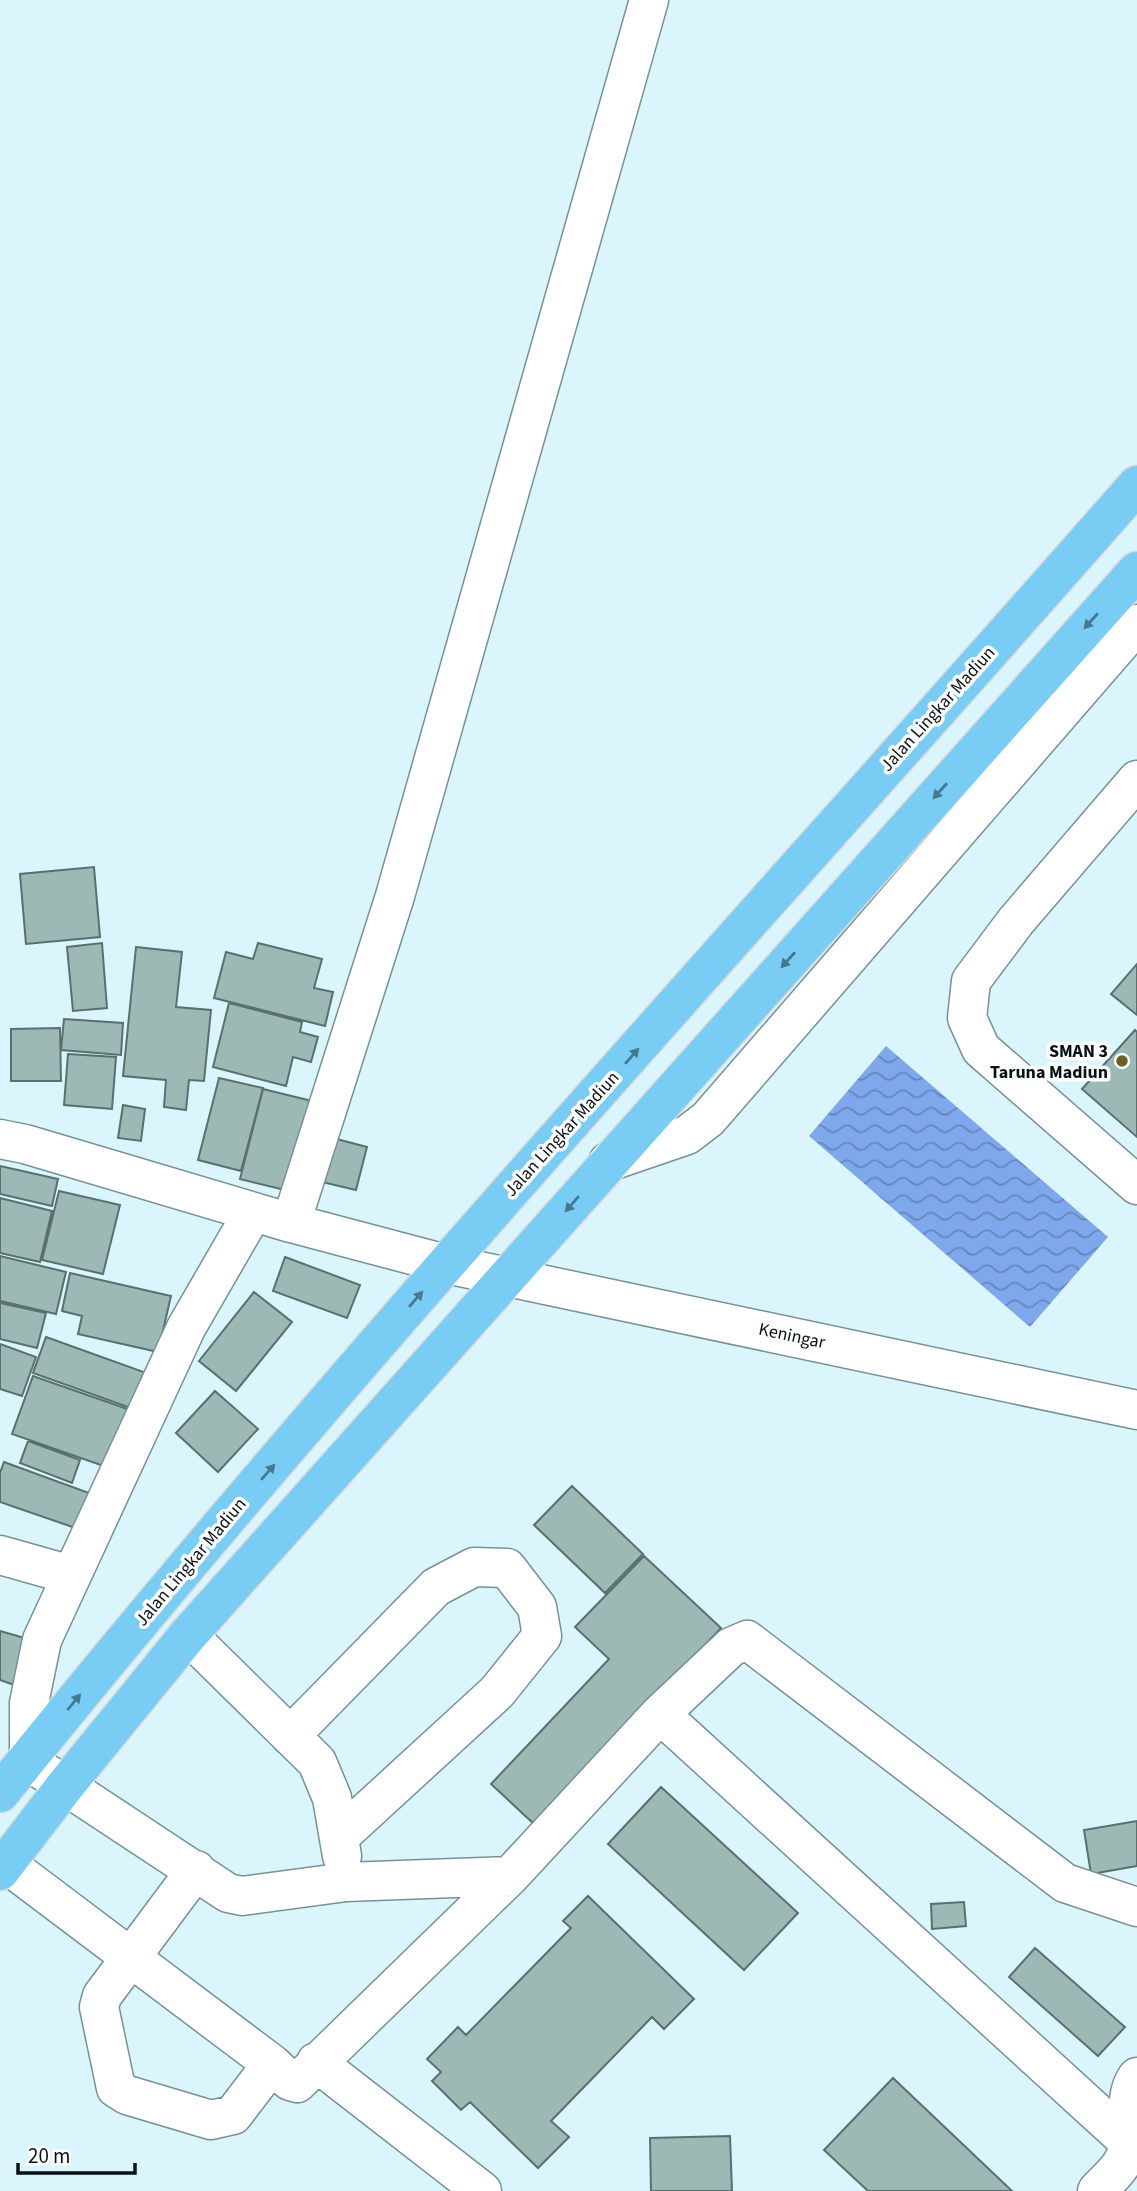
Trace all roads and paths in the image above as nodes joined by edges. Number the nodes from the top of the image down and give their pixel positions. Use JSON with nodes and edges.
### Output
{"nodes":[{"id":1,"x":649,"y":0,"type":"edge"},
{"id":2,"x":1137,"y":485,"type":"edge"},
{"id":3,"x":1137,"y":570,"type":"edge"},
{"id":4,"x":1137,"y":624,"type":"edge"},
{"id":5,"x":982,"y":661,"type":"junction"},
{"id":6,"x":1021,"y":700,"type":"junction"},
{"id":7,"x":1137,"y":780,"type":"edge"},
{"id":8,"x":0,"y":1139,"type":"edge"},
{"id":9,"x":608,"y":1162,"type":"junction"},
{"id":10,"x":1137,"y":1185,"type":"edge"},
{"id":11,"x":253,"y":1212,"type":"junction"},
{"id":12,"x":291,"y":1223,"type":"junction"},
{"id":13,"x":446,"y":1264,"type":"junction"},
{"id":14,"x":507,"y":1275,"type":"junction"},
{"id":15,"x":1137,"y":1410,"type":"edge"},
{"id":16,"x":0,"y":1555,"type":"edge"},
{"id":17,"x":71,"y":1576,"type":"junction"},
{"id":18,"x":188,"y":1635,"type":"junction"},
{"id":19,"x":660,"y":1714,"type":"junction"},
{"id":20,"x":290,"y":1736,"type":"junction"},
{"id":21,"x":29,"y":1757,"type":"junction"},
{"id":22,"x":65,"y":1786,"type":"junction"},
{"id":23,"x":0,"y":1793,"type":"edge"},
{"id":24,"x":339,"y":1837,"type":"junction"},
{"id":25,"x":2,"y":1864,"type":"edge"},
{"id":26,"x":196,"y":1870,"type":"junction"},
{"id":27,"x":510,"y":1876,"type":"junction"},
{"id":28,"x":346,"y":1882,"type":"junction"},
{"id":29,"x":1137,"y":1907,"type":"edge"},
{"id":30,"x":131,"y":1956,"type":"junction"},
{"id":31,"x":316,"y":2062,"type":"junction"},
{"id":32,"x":272,"y":2064,"type":"junction"},
{"id":33,"x":1137,"y":2077,"type":"edge"},
{"id":34,"x":1130,"y":2144,"type":"junction"},
{"id":35,"x":482,"y":2191,"type":"edge"},
{"id":36,"x":1097,"y":2191,"type":"edge"}],
"edges":[{"from":1,"to":12,"type":"street"},
{"from":2,"to":5,"type":"main road","name":"Jalan Lingkar Madiun"},
{"from":3,"to":6,"type":"main road","one_way":true},
{"from":4,"to":9,"type":"street"},
{"from":5,"to":6,"type":"main road"},
{"from":13,"to":5,"type":"main road","name":"Jalan Lingkar Madiun","one_way":true},
{"from":6,"to":9,"type":"main road","one_way":true},
{"from":7,"to":10,"type":"street"},
{"from":8,"to":11,"type":"street","name":"Keningar"},
{"from":9,"to":14,"type":"main road","one_way":true},
{"from":11,"to":12,"type":"street","name":"Keningar"},
{"from":11,"to":17,"type":"street"},
{"from":12,"to":13,"type":"street","name":"Keningar"},
{"from":13,"to":14,"type":"street","name":"Keningar"},
{"from":21,"to":13,"type":"main road","name":"Jalan Lingkar Madiun","one_way":true},
{"from":14,"to":15,"type":"street","name":"Keningar"},
{"from":14,"to":18,"type":"main road"},
{"from":16,"to":17,"type":"street"},
{"from":17,"to":21,"type":"street"},
{"from":18,"to":20,"type":"street"},
{"from":18,"to":22,"type":"main road"},
{"from":19,"to":27,"type":"street"},
{"from":19,"to":29,"type":"street"},
{"from":19,"to":34,"type":"street"},
{"from":20,"to":24,"type":"street"},
{"from":20,"to":24,"type":"street"},
{"from":21,"to":22,"type":"street"},
{"from":21,"to":23,"type":"main road","name":"Jalan Lingkar Madiun"},
{"from":22,"to":25,"type":"main road"},
{"from":22,"to":26,"type":"street"},
{"from":24,"to":28,"type":"street"},
{"from":25,"to":30,"type":"street"},
{"from":26,"to":28,"type":"street"},
{"from":26,"to":30,"type":"street"},
{"from":27,"to":28,"type":"street"},
{"from":27,"to":31,"type":"street"},
{"from":30,"to":32,"type":"street"},
{"from":30,"to":32,"type":"street"},
{"from":31,"to":32,"type":"street"},
{"from":31,"to":35,"type":"street"},
{"from":33,"to":34,"type":"street"},
{"from":34,"to":36,"type":"street"}]}
